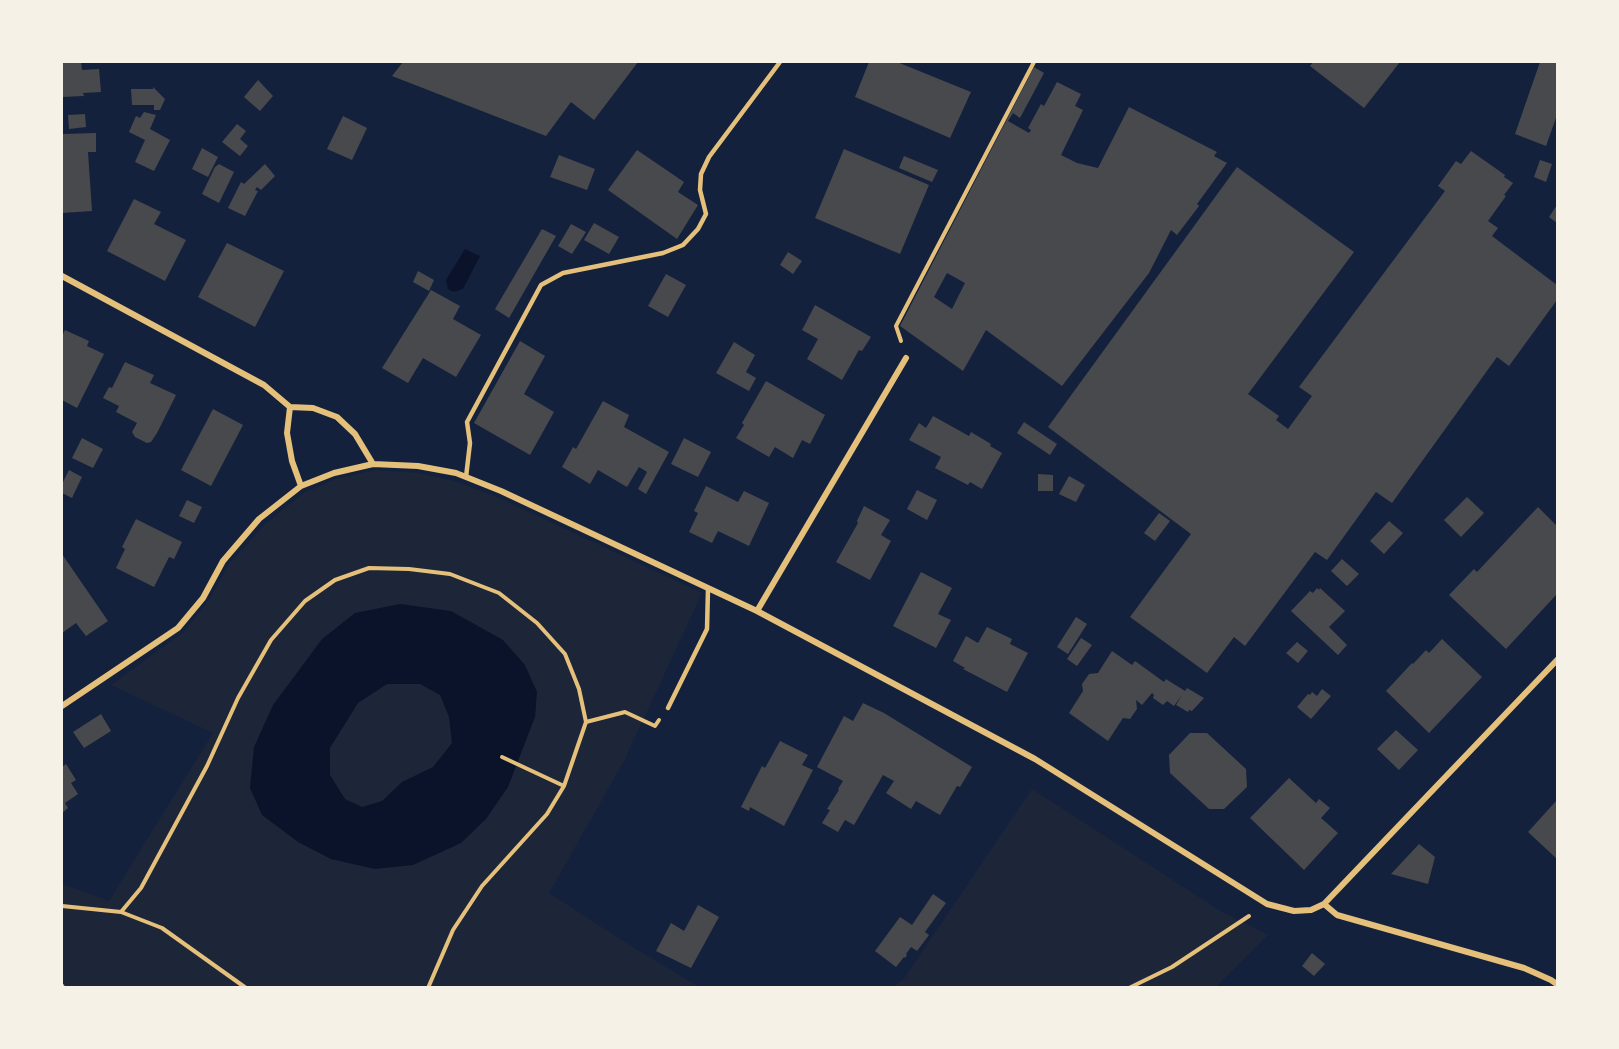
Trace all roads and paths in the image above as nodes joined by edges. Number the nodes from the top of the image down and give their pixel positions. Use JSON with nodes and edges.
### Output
{"nodes":[{"id":1,"x":780,"y":62,"type":"edge"},
{"id":2,"x":1034,"y":62,"type":"edge"},
{"id":3,"x":62,"y":276,"type":"edge"},
{"id":4,"x":906,"y":358,"type":"joint"},
{"id":5,"x":290,"y":407,"type":"junction"},
{"id":6,"x":373,"y":464,"type":"junction"},
{"id":7,"x":466,"y":477,"type":"junction"},
{"id":8,"x":301,"y":486,"type":"junction"},
{"id":9,"x":708,"y":589,"type":"junction"},
{"id":10,"x":757,"y":611,"type":"junction"},
{"id":11,"x":1557,"y":659,"type":"edge"},
{"id":12,"x":62,"y":706,"type":"edge"},
{"id":13,"x":668,"y":708,"type":"joint"},
{"id":14,"x":585,"y":722,"type":"junction"},
{"id":15,"x":502,"y":757,"type":"dead end"},
{"id":16,"x":564,"y":786,"type":"junction"},
{"id":17,"x":1267,"y":904,"type":"junction"},
{"id":18,"x":1324,"y":904,"type":"junction"},
{"id":19,"x":62,"y":906,"type":"edge"},
{"id":20,"x":122,"y":912,"type":"junction"},
{"id":21,"x":1557,"y":985,"type":"edge"},
{"id":22,"x":246,"y":987,"type":"edge"},
{"id":23,"x":428,"y":987,"type":"edge"},
{"id":24,"x":1129,"y":987,"type":"edge"}],
"edges":[{"from":1,"to":7,"type":"lane"},
{"from":2,"to":4,"type":"path"},
{"from":3,"to":5,"type":"street"},
{"from":4,"to":10,"type":"street"},
{"from":5,"to":6,"type":"street"},
{"from":5,"to":8,"type":"street"},
{"from":6,"to":7,"type":"street"},
{"from":6,"to":8,"type":"street"},
{"from":7,"to":9,"type":"street"},
{"from":8,"to":12,"type":"street"},
{"from":9,"to":10,"type":"street"},
{"from":9,"to":13,"type":"lane"},
{"from":10,"to":17,"type":"street"},
{"from":11,"to":18,"type":"street"},
{"from":13,"to":14,"type":"path"},
{"from":14,"to":16,"type":"path"},
{"from":14,"to":20,"type":"path"},
{"from":15,"to":16,"type":"path"},
{"from":16,"to":23,"type":"path"},
{"from":17,"to":18,"type":"street"},
{"from":17,"to":24,"type":"path"},
{"from":18,"to":21,"type":"street"},
{"from":19,"to":20,"type":"path"},
{"from":20,"to":22,"type":"path"}]}
